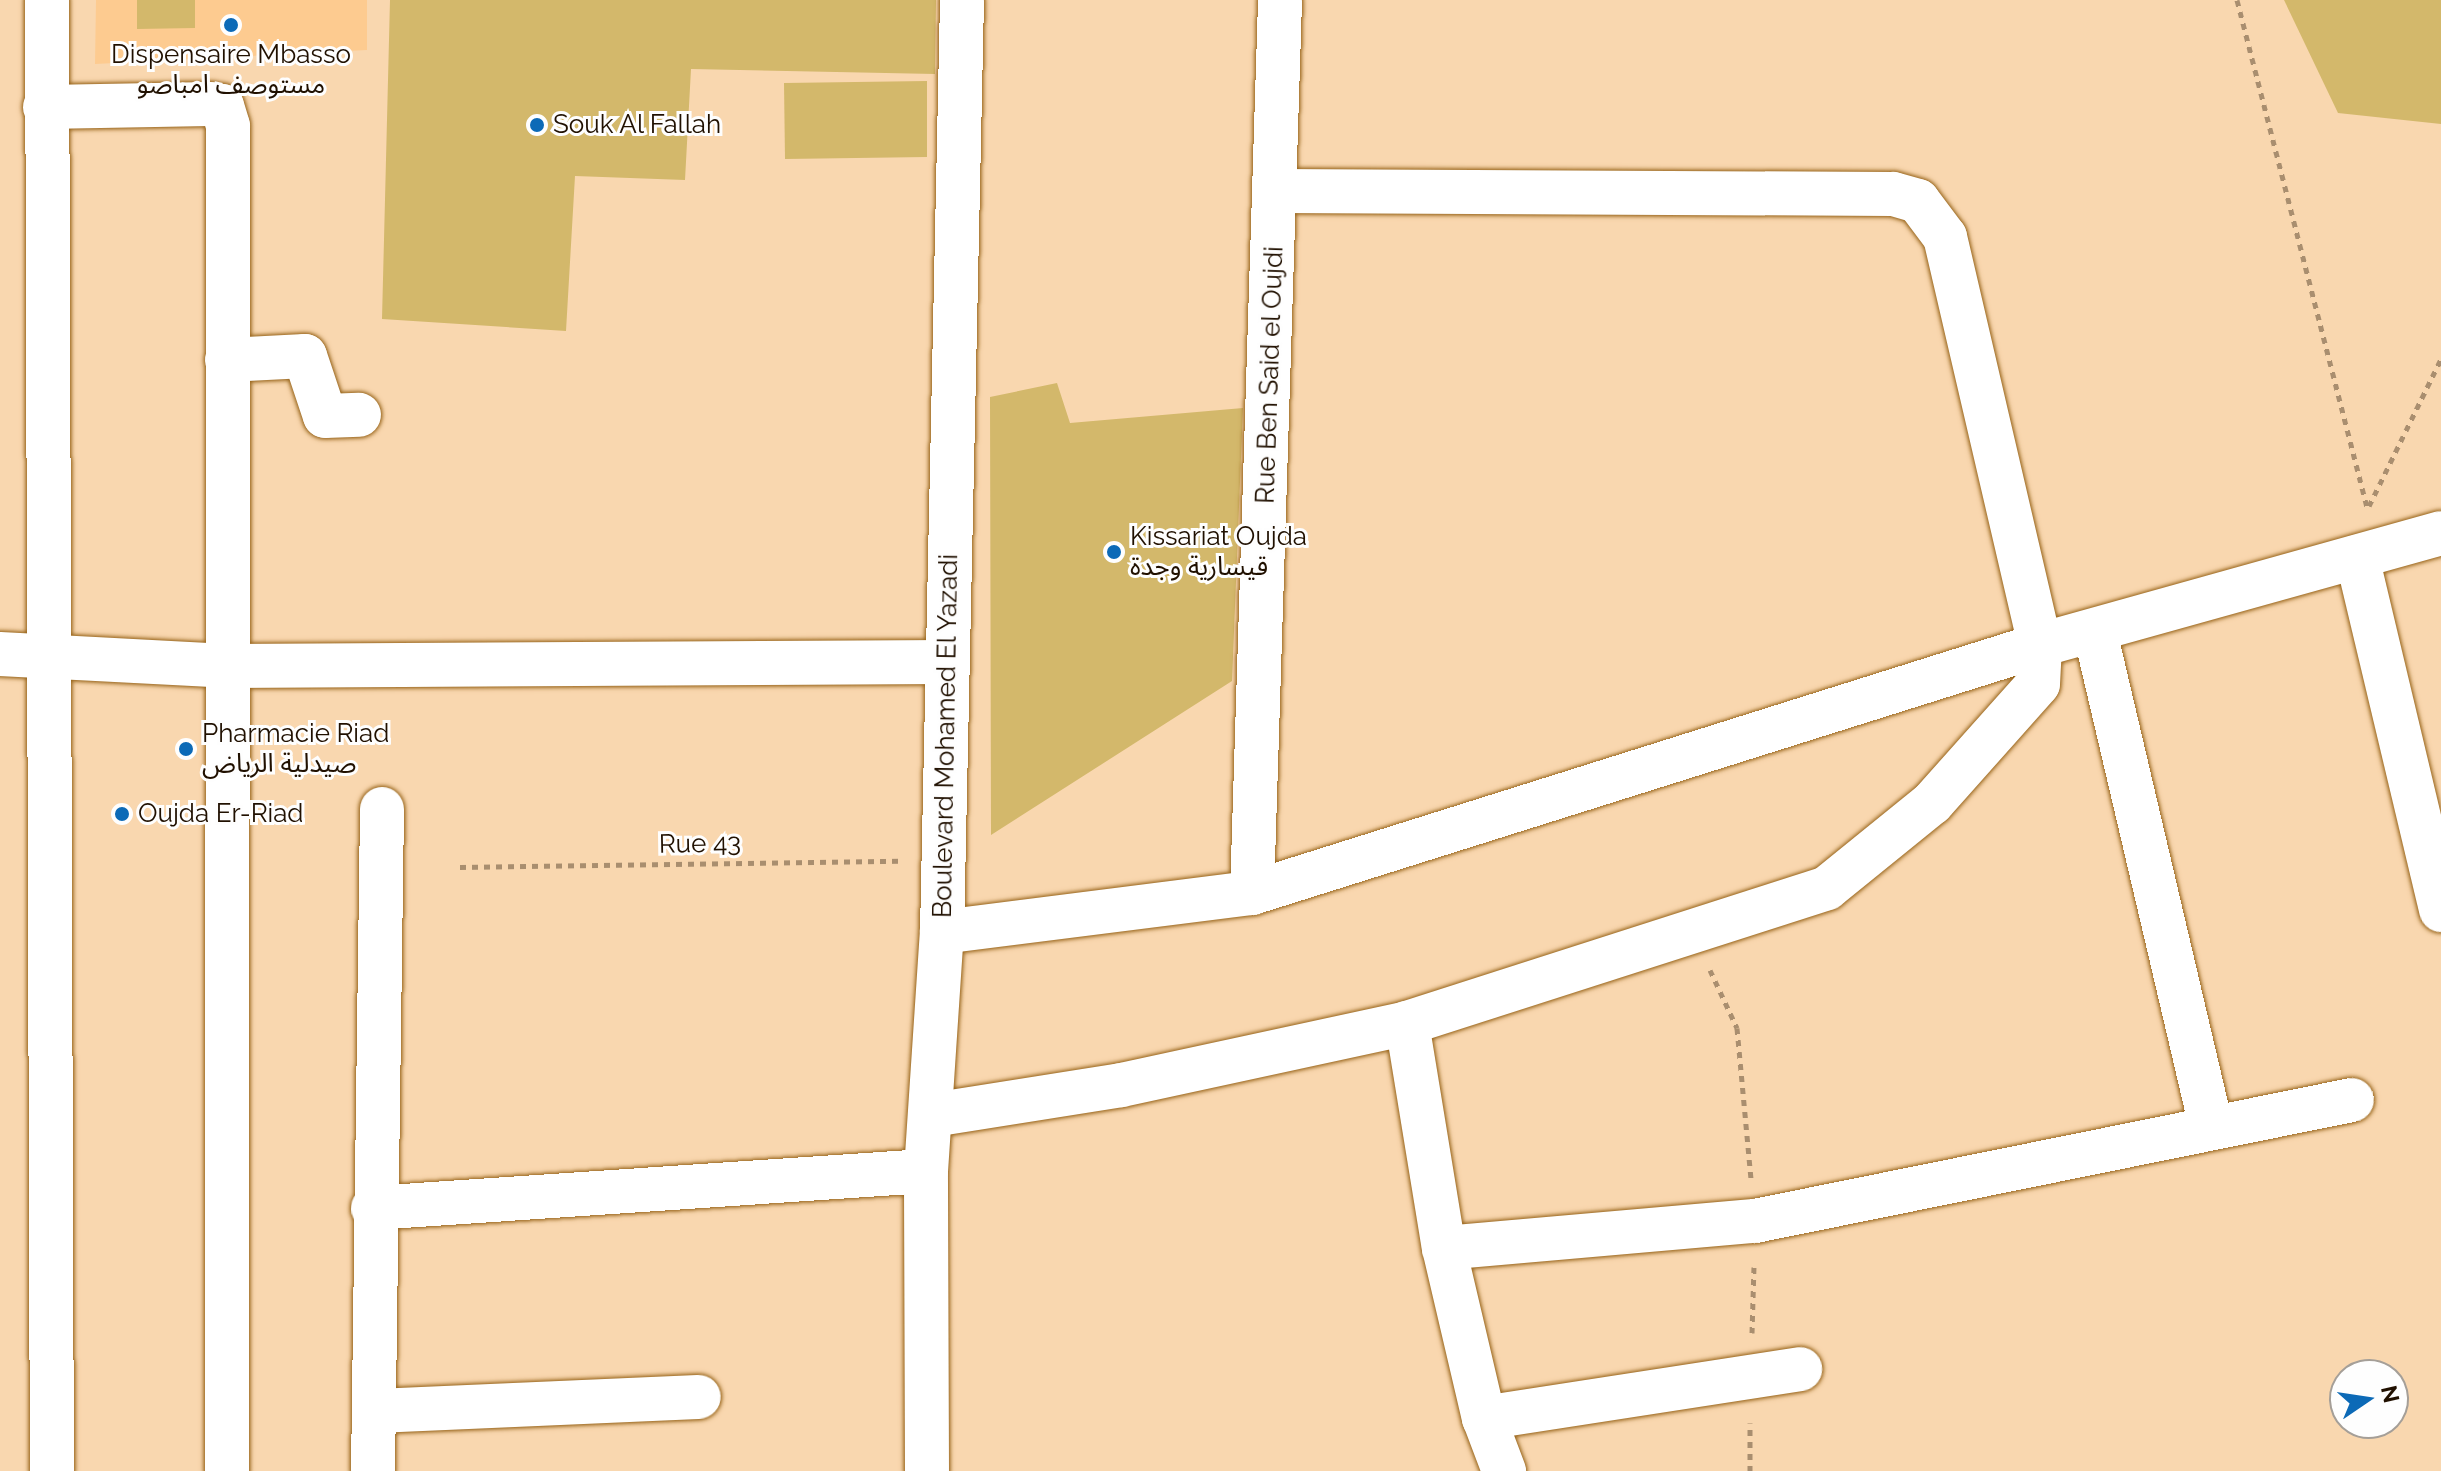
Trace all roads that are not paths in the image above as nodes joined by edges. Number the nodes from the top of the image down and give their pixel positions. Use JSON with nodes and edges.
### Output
{"nodes":[{"id":1,"x":47,"y":0,"type":"edge"},
{"id":2,"x":962,"y":0,"type":"edge"},
{"id":3,"x":1280,"y":0,"type":"edge"},
{"id":4,"x":45,"y":107,"type":"junction"},
{"id":5,"x":1277,"y":191,"type":"junction"},
{"id":6,"x":227,"y":360,"type":"junction"},
{"id":7,"x":359,"y":415,"type":"dead end"},
{"id":8,"x":2441,"y":533,"type":"edge"},
{"id":9,"x":2368,"y":554,"type":"junction"},
{"id":10,"x":2095,"y":632,"type":"junction"},
{"id":11,"x":2040,"y":645,"type":"junction"},
{"id":12,"x":52,"y":651,"type":"junction"},
{"id":13,"x":0,"y":654,"type":"edge"},
{"id":14,"x":947,"y":662,"type":"junction"},
{"id":15,"x":227,"y":666,"type":"junction"},
{"id":16,"x":382,"y":809,"type":"dead end"},
{"id":17,"x":1252,"y":893,"type":"junction"},
{"id":18,"x":2441,"y":910,"type":"edge"},
{"id":19,"x":942,"y":932,"type":"junction"},
{"id":20,"x":1407,"y":1023,"type":"junction"},
{"id":21,"x":2352,"y":1100,"type":"dead end"},
{"id":22,"x":932,"y":1115,"type":"junction"},
{"id":23,"x":2211,"y":1126,"type":"junction"},
{"id":24,"x":926,"y":1171,"type":"junction"},
{"id":25,"x":373,"y":1208,"type":"junction"},
{"id":26,"x":1444,"y":1248,"type":"junction"},
{"id":27,"x":1800,"y":1369,"type":"dead end"},
{"id":28,"x":699,"y":1397,"type":"dead end"},
{"id":29,"x":375,"y":1411,"type":"junction"},
{"id":30,"x":1484,"y":1418,"type":"junction"},
{"id":31,"x":52,"y":1471,"type":"edge"},
{"id":32,"x":227,"y":1471,"type":"edge"},
{"id":33,"x":373,"y":1471,"type":"edge"},
{"id":34,"x":927,"y":1471,"type":"edge"},
{"id":35,"x":1504,"y":1471,"type":"edge"}],
"edges":[{"from":1,"to":4,"type":"street"},
{"from":2,"to":14,"type":"street","name":"Boulevard Mohamed El Yazadi"},
{"from":3,"to":5,"type":"street","name":"Rue Ben Said el Oujdi"},
{"from":4,"to":6,"type":"street"},
{"from":4,"to":12,"type":"street"},
{"from":5,"to":11,"type":"street"},
{"from":5,"to":17,"type":"street","name":"Rue Ben Said el Oujdi"},
{"from":6,"to":7,"type":"street"},
{"from":6,"to":15,"type":"street"},
{"from":8,"to":9,"type":"street"},
{"from":9,"to":10,"type":"street"},
{"from":9,"to":18,"type":"street"},
{"from":10,"to":11,"type":"street"},
{"from":10,"to":23,"type":"street"},
{"from":11,"to":17,"type":"street"},
{"from":11,"to":20,"type":"street"},
{"from":12,"to":13,"type":"street"},
{"from":12,"to":15,"type":"street"},
{"from":12,"to":31,"type":"street"},
{"from":14,"to":15,"type":"street"},
{"from":14,"to":19,"type":"street","name":"Boulevard Mohamed El Yazadi"},
{"from":15,"to":32,"type":"street"},
{"from":16,"to":25,"type":"street"},
{"from":17,"to":19,"type":"street"},
{"from":19,"to":22,"type":"street","name":"Boulevard Mohamed El Yazadi"},
{"from":20,"to":22,"type":"street"},
{"from":20,"to":26,"type":"street"},
{"from":21,"to":23,"type":"street"},
{"from":22,"to":24,"type":"street","name":"Boulevard Mohamed El Yazadi"},
{"from":23,"to":26,"type":"street"},
{"from":24,"to":25,"type":"street"},
{"from":24,"to":34,"type":"street","name":"Boulevard Mohamed El Yazadi"},
{"from":25,"to":29,"type":"street"},
{"from":26,"to":30,"type":"street"},
{"from":27,"to":30,"type":"street"},
{"from":28,"to":29,"type":"street"},
{"from":29,"to":33,"type":"street"},
{"from":30,"to":35,"type":"street"}]}
